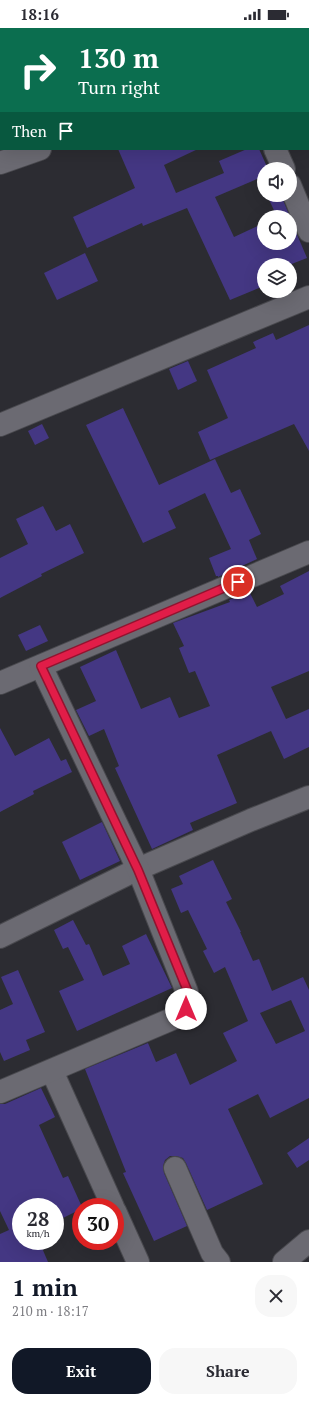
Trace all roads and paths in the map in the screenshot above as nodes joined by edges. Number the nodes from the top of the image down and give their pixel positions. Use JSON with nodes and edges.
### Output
{"nodes":[{"id":1,"x":37,"y":150,"type":"edge"},
{"id":2,"x":275,"y":150,"type":"edge"},
{"id":3,"x":281,"y":162,"type":"edge"},
{"id":4,"x":0,"y":163,"type":"edge"},
{"id":5,"x":297,"y":201,"type":"edge"},
{"id":6,"x":309,"y":230,"type":"edge"},
{"id":7,"x":309,"y":297,"type":"edge"},
{"id":8,"x":0,"y":426,"type":"edge"},
{"id":9,"x":309,"y":552,"type":"edge"},
{"id":10,"x":41,"y":666,"type":"junction"},
{"id":11,"x":0,"y":683,"type":"edge"},
{"id":12,"x":309,"y":797,"type":"edge"},
{"id":13,"x":138,"y":870,"type":"junction"},
{"id":14,"x":0,"y":937,"type":"edge"},
{"id":15,"x":52,"y":1070,"type":"junction"},
{"id":16,"x":0,"y":1092,"type":"edge"},
{"id":17,"x":175,"y":1168,"type":"dead end"},
{"id":18,"x":109,"y":1198,"type":"edge"},
{"id":19,"x":124,"y":1231,"type":"edge"},
{"id":20,"x":309,"y":1241,"type":"edge"},
{"id":21,"x":138,"y":1262,"type":"edge"},
{"id":22,"x":219,"y":1262,"type":"edge"},
{"id":23,"x":284,"y":1262,"type":"edge"}],
"edges":[{"from":1,"to":4,"type":"street"},
{"from":2,"to":3,"type":"street"},
{"from":5,"to":6,"type":"street"},
{"from":7,"to":8,"type":"street"},
{"from":9,"to":10,"type":"street"},
{"from":10,"to":11,"type":"street"},
{"from":10,"to":13,"type":"street"},
{"from":12,"to":13,"type":"street"},
{"from":13,"to":14,"type":"street"},
{"from":13,"to":15,"type":"street"},
{"from":15,"to":16,"type":"street"},
{"from":15,"to":18,"type":"street"},
{"from":17,"to":22,"type":"street"},
{"from":19,"to":21,"type":"street"},
{"from":20,"to":23,"type":"street"}]}
